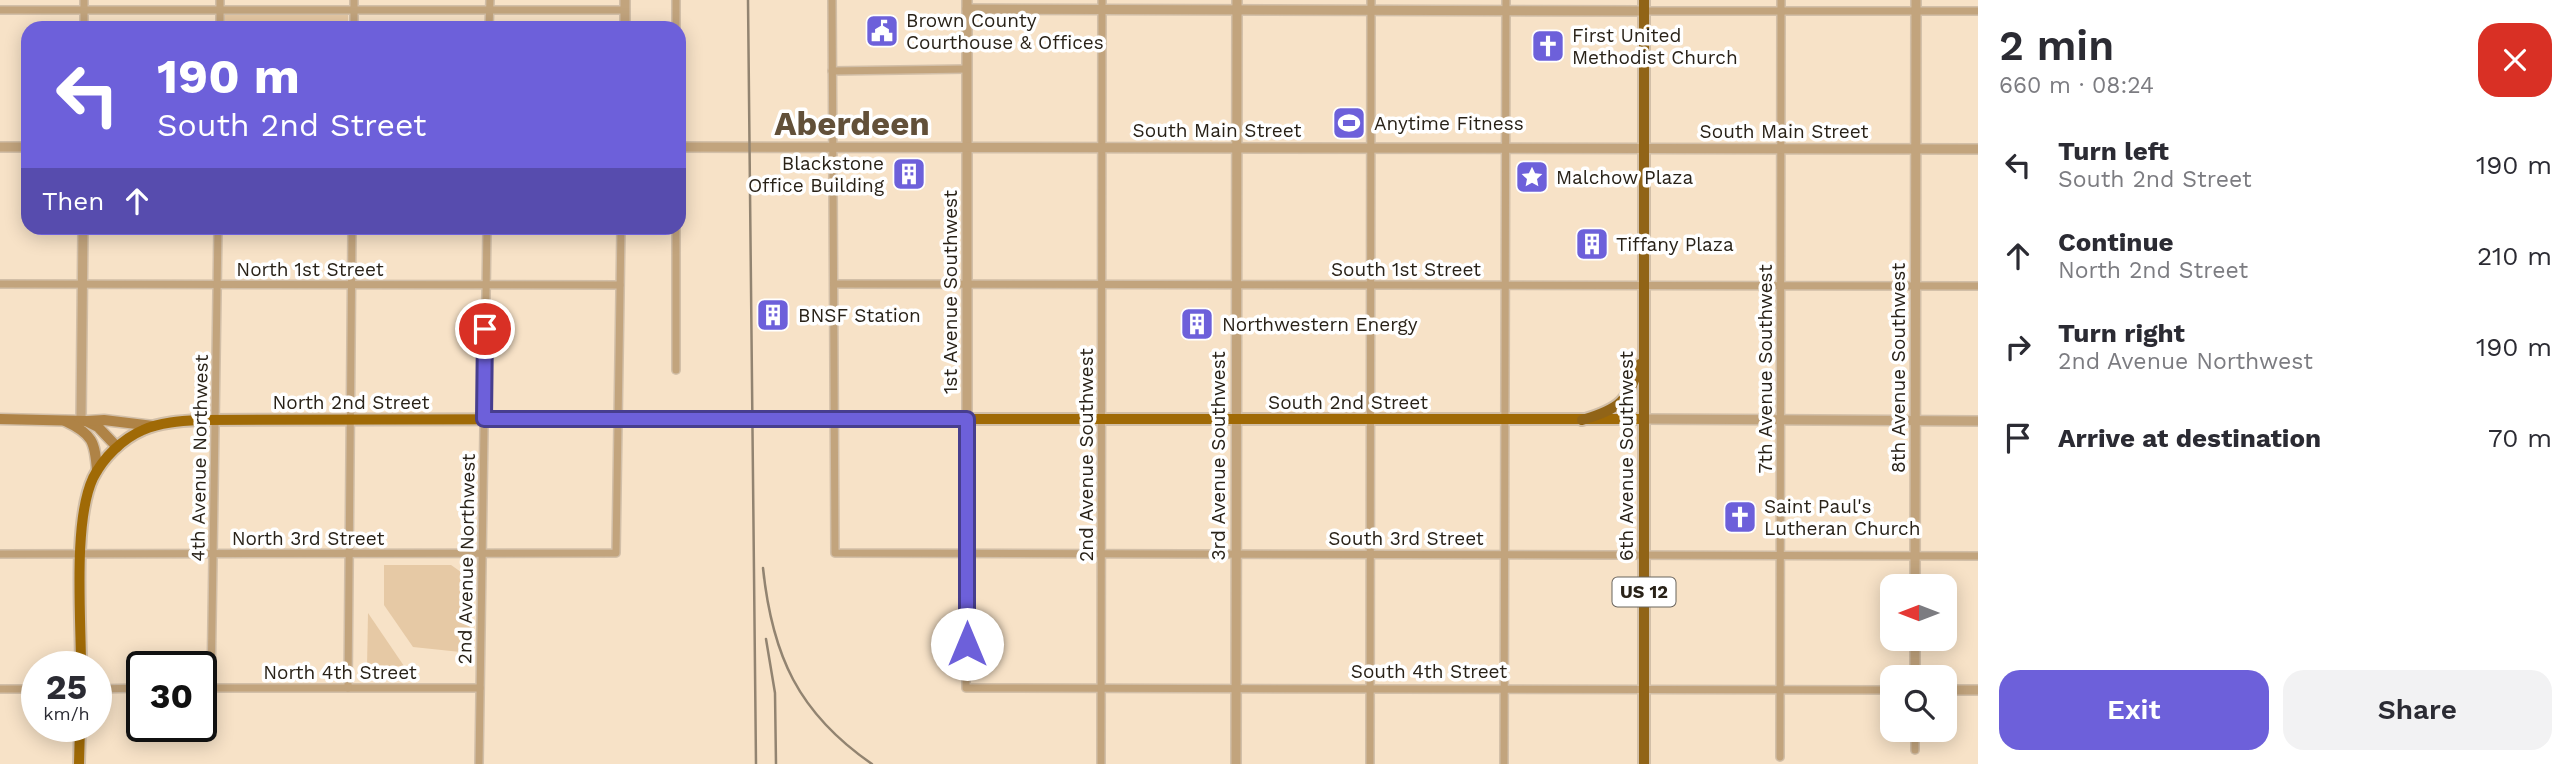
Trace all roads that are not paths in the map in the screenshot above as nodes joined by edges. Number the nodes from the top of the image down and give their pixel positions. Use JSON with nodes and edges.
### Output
{"nodes":[{"id":1,"x":84,"y":0,"type":"edge"},
{"id":2,"x":220,"y":0,"type":"edge"},
{"id":3,"x":354,"y":0,"type":"edge"},
{"id":4,"x":489,"y":0,"type":"edge"},
{"id":5,"x":676,"y":0,"type":"edge"},
{"id":6,"x":832,"y":0,"type":"edge"},
{"id":7,"x":1506,"y":0,"type":"edge"},
{"id":8,"x":1780,"y":0,"type":"edge"},
{"id":9,"x":1916,"y":0,"type":"edge"},
{"id":10,"x":625,"y":5,"type":"edge"},
{"id":11,"x":967,"y":5,"type":"edge"},
{"id":12,"x":1102,"y":5,"type":"edge"},
{"id":13,"x":1237,"y":5,"type":"edge"},
{"id":14,"x":1371,"y":5,"type":"edge"},
{"id":15,"x":1644,"y":5,"type":"edge"},
{"id":16,"x":489,"y":9,"type":"junction"},
{"id":17,"x":0,"y":10,"type":"edge"},
{"id":18,"x":84,"y":10,"type":"junction"},
{"id":19,"x":220,"y":10,"type":"junction"},
{"id":20,"x":354,"y":10,"type":"junction"},
{"id":21,"x":1506,"y":11,"type":"junction"},
{"id":22,"x":1780,"y":11,"type":"junction"},
{"id":23,"x":1916,"y":11,"type":"junction"},
{"id":24,"x":1978,"y":11,"type":"edge"},
{"id":25,"x":84,"y":21,"type":"edge"},
{"id":26,"x":220,"y":21,"type":"edge"},
{"id":27,"x":354,"y":21,"type":"edge"},
{"id":28,"x":489,"y":21,"type":"edge"},
{"id":29,"x":676,"y":21,"type":"edge"},
{"id":30,"x":967,"y":69,"type":"junction"},
{"id":31,"x":832,"y":71,"type":"junction"},
{"id":32,"x":0,"y":147,"type":"edge"},
{"id":33,"x":21,"y":147,"type":"edge"},
{"id":34,"x":686,"y":147,"type":"edge"},
{"id":35,"x":833,"y":147,"type":"junction"},
{"id":36,"x":968,"y":147,"type":"junction"},
{"id":37,"x":1102,"y":147,"type":"junction"},
{"id":38,"x":1236,"y":147,"type":"junction"},
{"id":39,"x":1371,"y":148,"type":"junction"},
{"id":40,"x":1506,"y":148,"type":"junction"},
{"id":41,"x":1780,"y":148,"type":"junction"},
{"id":42,"x":1644,"y":149,"type":"junction"},
{"id":43,"x":1916,"y":149,"type":"junction"},
{"id":44,"x":1978,"y":149,"type":"edge"},
{"id":45,"x":83,"y":235,"type":"edge"},
{"id":46,"x":218,"y":235,"type":"edge"},
{"id":47,"x":352,"y":235,"type":"edge"},
{"id":48,"x":487,"y":235,"type":"edge"},
{"id":49,"x":621,"y":235,"type":"edge"},
{"id":50,"x":676,"y":235,"type":"edge"},
{"id":51,"x":0,"y":284,"type":"edge"},
{"id":52,"x":83,"y":284,"type":"junction"},
{"id":53,"x":216,"y":284,"type":"junction"},
{"id":54,"x":834,"y":284,"type":"junction"},
{"id":55,"x":968,"y":284,"type":"junction"},
{"id":56,"x":351,"y":285,"type":"junction"},
{"id":57,"x":486,"y":285,"type":"junction"},
{"id":58,"x":620,"y":285,"type":"junction"},
{"id":59,"x":1102,"y":285,"type":"junction"},
{"id":60,"x":1236,"y":285,"type":"junction"},
{"id":61,"x":1371,"y":285,"type":"junction"},
{"id":62,"x":1505,"y":285,"type":"junction"},
{"id":63,"x":1644,"y":286,"type":"junction"},
{"id":64,"x":1780,"y":286,"type":"junction"},
{"id":65,"x":1915,"y":286,"type":"junction"},
{"id":66,"x":1978,"y":286,"type":"edge"},
{"id":67,"x":1644,"y":351,"type":"junction"},
{"id":68,"x":676,"y":370,"type":"dead end"},
{"id":69,"x":82,"y":393,"type":"junction"},
{"id":70,"x":0,"y":419,"type":"edge"},
{"id":71,"x":62,"y":419,"type":"junction"},
{"id":72,"x":350,"y":419,"type":"junction"},
{"id":73,"x":484,"y":419,"type":"junction"},
{"id":74,"x":718,"y":419,"type":"joint"},
{"id":75,"x":967,"y":419,"type":"junction"},
{"id":76,"x":1235,"y":419,"type":"junction"},
{"id":77,"x":1371,"y":419,"type":"junction"},
{"id":78,"x":1505,"y":419,"type":"junction"},
{"id":79,"x":1644,"y":419,"type":"junction"},
{"id":80,"x":104,"y":420,"type":"junction"},
{"id":81,"x":215,"y":420,"type":"junction"},
{"id":82,"x":1102,"y":420,"type":"junction"},
{"id":83,"x":1582,"y":420,"type":"junction"},
{"id":84,"x":1780,"y":420,"type":"junction"},
{"id":85,"x":84,"y":421,"type":"junction"},
{"id":86,"x":1915,"y":421,"type":"junction"},
{"id":87,"x":1978,"y":421,"type":"edge"},
{"id":88,"x":153,"y":426,"type":"junction"},
{"id":89,"x":117,"y":447,"type":"junction"},
{"id":90,"x":97,"y":471,"type":"junction"},
{"id":91,"x":0,"y":554,"type":"edge"},
{"id":92,"x":81,"y":554,"type":"junction"},
{"id":93,"x":213,"y":554,"type":"junction"},
{"id":94,"x":349,"y":554,"type":"junction"},
{"id":95,"x":482,"y":554,"type":"junction"},
{"id":96,"x":967,"y":554,"type":"junction"},
{"id":97,"x":1102,"y":554,"type":"junction"},
{"id":98,"x":1236,"y":554,"type":"junction"},
{"id":99,"x":1371,"y":554,"type":"junction"},
{"id":100,"x":1505,"y":554,"type":"junction"},
{"id":101,"x":1644,"y":554,"type":"junction"},
{"id":102,"x":1780,"y":555,"type":"junction"},
{"id":103,"x":1915,"y":555,"type":"junction"},
{"id":104,"x":1978,"y":555,"type":"edge"},
{"id":105,"x":1915,"y":574,"type":"edge"},
{"id":106,"x":81,"y":651,"type":"edge"},
{"id":107,"x":212,"y":651,"type":"edge"},
{"id":108,"x":217,"y":688,"type":"edge"},
{"id":109,"x":348,"y":688,"type":"junction"},
{"id":110,"x":480,"y":688,"type":"junction"},
{"id":111,"x":966,"y":688,"type":"joint"},
{"id":112,"x":1101,"y":688,"type":"junction"},
{"id":113,"x":1237,"y":688,"type":"junction"},
{"id":114,"x":1371,"y":688,"type":"junction"},
{"id":115,"x":0,"y":689,"type":"edge"},
{"id":116,"x":21,"y":689,"type":"edge"},
{"id":117,"x":1505,"y":689,"type":"junction"},
{"id":118,"x":1644,"y":689,"type":"junction"},
{"id":119,"x":1780,"y":690,"type":"junction"},
{"id":120,"x":1880,"y":690,"type":"edge"},
{"id":121,"x":1957,"y":690,"type":"edge"},
{"id":122,"x":1978,"y":690,"type":"edge"},
{"id":123,"x":80,"y":742,"type":"edge"},
{"id":124,"x":1915,"y":742,"type":"edge"},
{"id":125,"x":1915,"y":750,"type":"dead end"},
{"id":126,"x":1780,"y":757,"type":"dead end"},
{"id":127,"x":79,"y":764,"type":"edge"},
{"id":128,"x":479,"y":764,"type":"edge"},
{"id":129,"x":1101,"y":764,"type":"edge"},
{"id":130,"x":1236,"y":764,"type":"edge"},
{"id":131,"x":1370,"y":764,"type":"edge"},
{"id":132,"x":1504,"y":764,"type":"edge"},
{"id":133,"x":1644,"y":764,"type":"edge"}],
"edges":[{"from":1,"to":18,"type":"street"},
{"from":2,"to":19,"type":"street"},
{"from":3,"to":20,"type":"street"},
{"from":4,"to":16,"type":"street"},
{"from":5,"to":29,"type":"street"},
{"from":6,"to":31,"type":"street"},
{"from":7,"to":21,"type":"street"},
{"from":8,"to":22,"type":"street","name":"7th Avenue Southwest"},
{"from":9,"to":23,"type":"street","name":"8th Avenue Southwest"},
{"from":10,"to":16,"type":"street"},
{"from":11,"to":12,"type":"street"},
{"from":11,"to":30,"type":"street","name":"1st Avenue Southwest"},
{"from":12,"to":13,"type":"street"},
{"from":12,"to":37,"type":"street","name":"2nd Avenue Southwest"},
{"from":13,"to":14,"type":"street"},
{"from":13,"to":38,"type":"street","name":"3rd Avenue Southwest"},
{"from":14,"to":21,"type":"street"},
{"from":14,"to":39,"type":"street"},
{"from":15,"to":21,"type":"street"},
{"from":15,"to":22,"type":"street"},
{"from":15,"to":42,"type":"highway","number":"US 12"},
{"from":16,"to":20,"type":"street"},
{"from":16,"to":28,"type":"street"},
{"from":17,"to":18,"type":"street"},
{"from":18,"to":19,"type":"street"},
{"from":18,"to":25,"type":"street"},
{"from":19,"to":20,"type":"street"},
{"from":19,"to":26,"type":"street"},
{"from":20,"to":27,"type":"street"},
{"from":21,"to":40,"type":"street"},
{"from":22,"to":23,"type":"street"},
{"from":22,"to":41,"type":"street","name":"7th Avenue Southwest"},
{"from":23,"to":24,"type":"street"},
{"from":23,"to":43,"type":"street","name":"8th Avenue Southwest"},
{"from":30,"to":31,"type":"street"},
{"from":30,"to":36,"type":"street","name":"1st Avenue Southwest"},
{"from":31,"to":35,"type":"street"},
{"from":32,"to":33,"type":"street"},
{"from":34,"to":35,"type":"street","name":"South Main Street"},
{"from":35,"to":36,"type":"street","name":"South Main Street"},
{"from":35,"to":54,"type":"street"},
{"from":36,"to":37,"type":"street","name":"South Main Street"},
{"from":36,"to":55,"type":"street","name":"1st Avenue Southwest"},
{"from":37,"to":38,"type":"street","name":"South Main Street"},
{"from":37,"to":59,"type":"street","name":"2nd Avenue Southwest"},
{"from":38,"to":39,"type":"street","name":"South Main Street"},
{"from":38,"to":60,"type":"street","name":"3rd Avenue Southwest"},
{"from":39,"to":40,"type":"street","name":"South Main Street"},
{"from":39,"to":61,"type":"street"},
{"from":40,"to":42,"type":"street","name":"South Main Street"},
{"from":40,"to":62,"type":"street"},
{"from":41,"to":42,"type":"street","name":"South Main Street"},
{"from":41,"to":43,"type":"street","name":"South Main Street"},
{"from":41,"to":64,"type":"street","name":"7th Avenue Southwest"},
{"from":42,"to":63,"type":"highway","name":"6th Avenue Southwest","number":"US 12"},
{"from":43,"to":44,"type":"street","name":"South Main Street"},
{"from":43,"to":65,"type":"street","name":"8th Avenue Southwest"},
{"from":45,"to":52,"type":"street"},
{"from":46,"to":53,"type":"street","name":"4th Avenue Northwest"},
{"from":47,"to":56,"type":"street"},
{"from":48,"to":57,"type":"street","name":"2nd Avenue Northwest"},
{"from":49,"to":58,"type":"street"},
{"from":50,"to":68,"type":"street"},
{"from":51,"to":52,"type":"street","name":"North 1st Street"},
{"from":52,"to":53,"type":"street","name":"North 1st Street"},
{"from":52,"to":69,"type":"street"},
{"from":53,"to":56,"type":"street","name":"North 1st Street"},
{"from":53,"to":81,"type":"street","name":"4th Avenue Northwest"},
{"from":54,"to":55,"type":"street","name":"South 1st Street"},
{"from":54,"to":96,"type":"street","name":"South 3rd Street"},
{"from":55,"to":59,"type":"street","name":"South 1st Street"},
{"from":55,"to":75,"type":"street","name":"1st Avenue Southwest"},
{"from":56,"to":57,"type":"street","name":"North 1st Street"},
{"from":56,"to":72,"type":"street"},
{"from":57,"to":58,"type":"street","name":"North 1st Street"},
{"from":57,"to":73,"type":"street","name":"2nd Avenue Northwest"},
{"from":58,"to":95,"type":"street","name":"North 3rd Street"},
{"from":59,"to":60,"type":"street","name":"South 1st Street"},
{"from":59,"to":82,"type":"street","name":"2nd Avenue Southwest"},
{"from":60,"to":61,"type":"street","name":"South 1st Street"},
{"from":60,"to":76,"type":"street","name":"3rd Avenue Southwest"},
{"from":61,"to":62,"type":"street","name":"South 1st Street"},
{"from":61,"to":77,"type":"street"},
{"from":62,"to":63,"type":"street","name":"South 1st Street"},
{"from":62,"to":78,"type":"street"},
{"from":63,"to":64,"type":"street","name":"South 1st Street"},
{"from":63,"to":67,"type":"highway","name":"6th Avenue Southwest","number":"US 12"},
{"from":64,"to":65,"type":"street","name":"South 1st Street"},
{"from":64,"to":84,"type":"street","name":"7th Avenue Southwest"},
{"from":65,"to":66,"type":"street","name":"South 1st Street"},
{"from":65,"to":86,"type":"street","name":"8th Avenue Southwest"},
{"from":67,"to":79,"type":"highway","name":"6th Avenue Southwest","number":"US 12"},
{"from":67,"to":83,"type":"highway"},
{"from":69,"to":80,"type":"street"},
{"from":69,"to":85,"type":"street"},
{"from":70,"to":71,"type":"main road"},
{"from":71,"to":85,"type":"main road"},
{"from":71,"to":90,"type":"main road"},
{"from":72,"to":73,"type":"main road","name":"North 2nd Street"},
{"from":72,"to":81,"type":"main road","name":"North 2nd Street"},
{"from":72,"to":94,"type":"street"},
{"from":73,"to":74,"type":"main road","name":"North 2nd Street","bridge":true},
{"from":73,"to":95,"type":"street","name":"2nd Avenue Northwest"},
{"from":74,"to":75,"type":"main road","name":"South 2nd Street","bridge":true},
{"from":75,"to":82,"type":"main road","name":"South 2nd Street"},
{"from":75,"to":96,"type":"street","name":"1st Avenue Southwest"},
{"from":76,"to":77,"type":"main road","name":"South 2nd Street"},
{"from":76,"to":82,"type":"main road","name":"South 2nd Street"},
{"from":76,"to":98,"type":"street","name":"3rd Avenue Southwest"},
{"from":77,"to":78,"type":"main road","name":"South 2nd Street"},
{"from":77,"to":99,"type":"street"},
{"from":78,"to":83,"type":"main road","name":"South 2nd Street"},
{"from":78,"to":100,"type":"street"},
{"from":79,"to":83,"type":"main road","name":"South 2nd Street"},
{"from":79,"to":84,"type":"street","name":"South 2nd Street"},
{"from":79,"to":101,"type":"highway","name":"6th Avenue Southwest","number":"US 12"},
{"from":80,"to":85,"type":"main road"},
{"from":80,"to":88,"type":"main road"},
{"from":81,"to":88,"type":"main road","name":"North 2nd Street"},
{"from":81,"to":93,"type":"street","name":"4th Avenue Northwest"},
{"from":82,"to":97,"type":"street","name":"2nd Avenue Southwest"},
{"from":84,"to":86,"type":"street","name":"South 2nd Street"},
{"from":84,"to":102,"type":"street","name":"7th Avenue Southwest"},
{"from":85,"to":89,"type":"main road"},
{"from":86,"to":87,"type":"street","name":"South 2nd Street"},
{"from":86,"to":103,"type":"street","name":"8th Avenue Southwest"},
{"from":88,"to":89,"type":"main road","name":"North 2nd Street"},
{"from":89,"to":90,"type":"main road","name":"North 2nd Street"},
{"from":90,"to":92,"type":"main road"},
{"from":91,"to":92,"type":"street","name":"North 3rd Street"},
{"from":92,"to":93,"type":"street","name":"North 3rd Street"},
{"from":92,"to":106,"type":"main road"},
{"from":93,"to":94,"type":"street","name":"North 3rd Street"},
{"from":93,"to":107,"type":"street","name":"4th Avenue Northwest"},
{"from":94,"to":95,"type":"street","name":"North 3rd Street"},
{"from":94,"to":109,"type":"street"},
{"from":95,"to":110,"type":"street","name":"2nd Avenue Northwest"},
{"from":96,"to":97,"type":"street","name":"South 3rd Street"},
{"from":96,"to":111,"type":"street","name":"1st Avenue Southwest"},
{"from":97,"to":98,"type":"street","name":"South 3rd Street"},
{"from":97,"to":112,"type":"street","name":"2nd Avenue Southwest"},
{"from":98,"to":99,"type":"street","name":"South 3rd Street"},
{"from":98,"to":113,"type":"street","name":"3rd Avenue Southwest"},
{"from":99,"to":100,"type":"street","name":"South 3rd Street"},
{"from":99,"to":114,"type":"street"},
{"from":100,"to":101,"type":"street","name":"South 3rd Street"},
{"from":100,"to":117,"type":"street"},
{"from":101,"to":102,"type":"street","name":"South 3rd Street"},
{"from":101,"to":118,"type":"highway","name":"6th Avenue Southwest","number":"US 12"},
{"from":102,"to":103,"type":"street","name":"South 3rd Street"},
{"from":102,"to":119,"type":"street","name":"7th Avenue Southwest"},
{"from":103,"to":104,"type":"street","name":"South 3rd Street"},
{"from":103,"to":105,"type":"street","name":"8th Avenue Southwest"},
{"from":108,"to":109,"type":"street","name":"North 4th Street"},
{"from":109,"to":110,"type":"street","name":"North 4th Street"},
{"from":110,"to":128,"type":"street","name":"2nd Avenue Northwest"},
{"from":111,"to":112,"type":"street","name":"South 4th Street"},
{"from":112,"to":113,"type":"street","name":"South 4th Street"},
{"from":112,"to":129,"type":"street","name":"2nd Avenue Southwest"},
{"from":113,"to":114,"type":"street","name":"South 4th Street"},
{"from":113,"to":130,"type":"street","name":"3rd Avenue Southwest"},
{"from":114,"to":117,"type":"street","name":"South 4th Street"},
{"from":114,"to":131,"type":"street"},
{"from":115,"to":116,"type":"street"},
{"from":117,"to":118,"type":"street","name":"South 4th Street"},
{"from":117,"to":132,"type":"street"},
{"from":118,"to":119,"type":"street","name":"South 4th Street"},
{"from":118,"to":133,"type":"highway","name":"6th Avenue Southwest","number":"US 12"},
{"from":119,"to":120,"type":"street","name":"South 4th Street"},
{"from":119,"to":126,"type":"street","name":"7th Avenue Southwest"},
{"from":121,"to":122,"type":"street"},
{"from":123,"to":127,"type":"main road"},
{"from":124,"to":125,"type":"street"}]}
